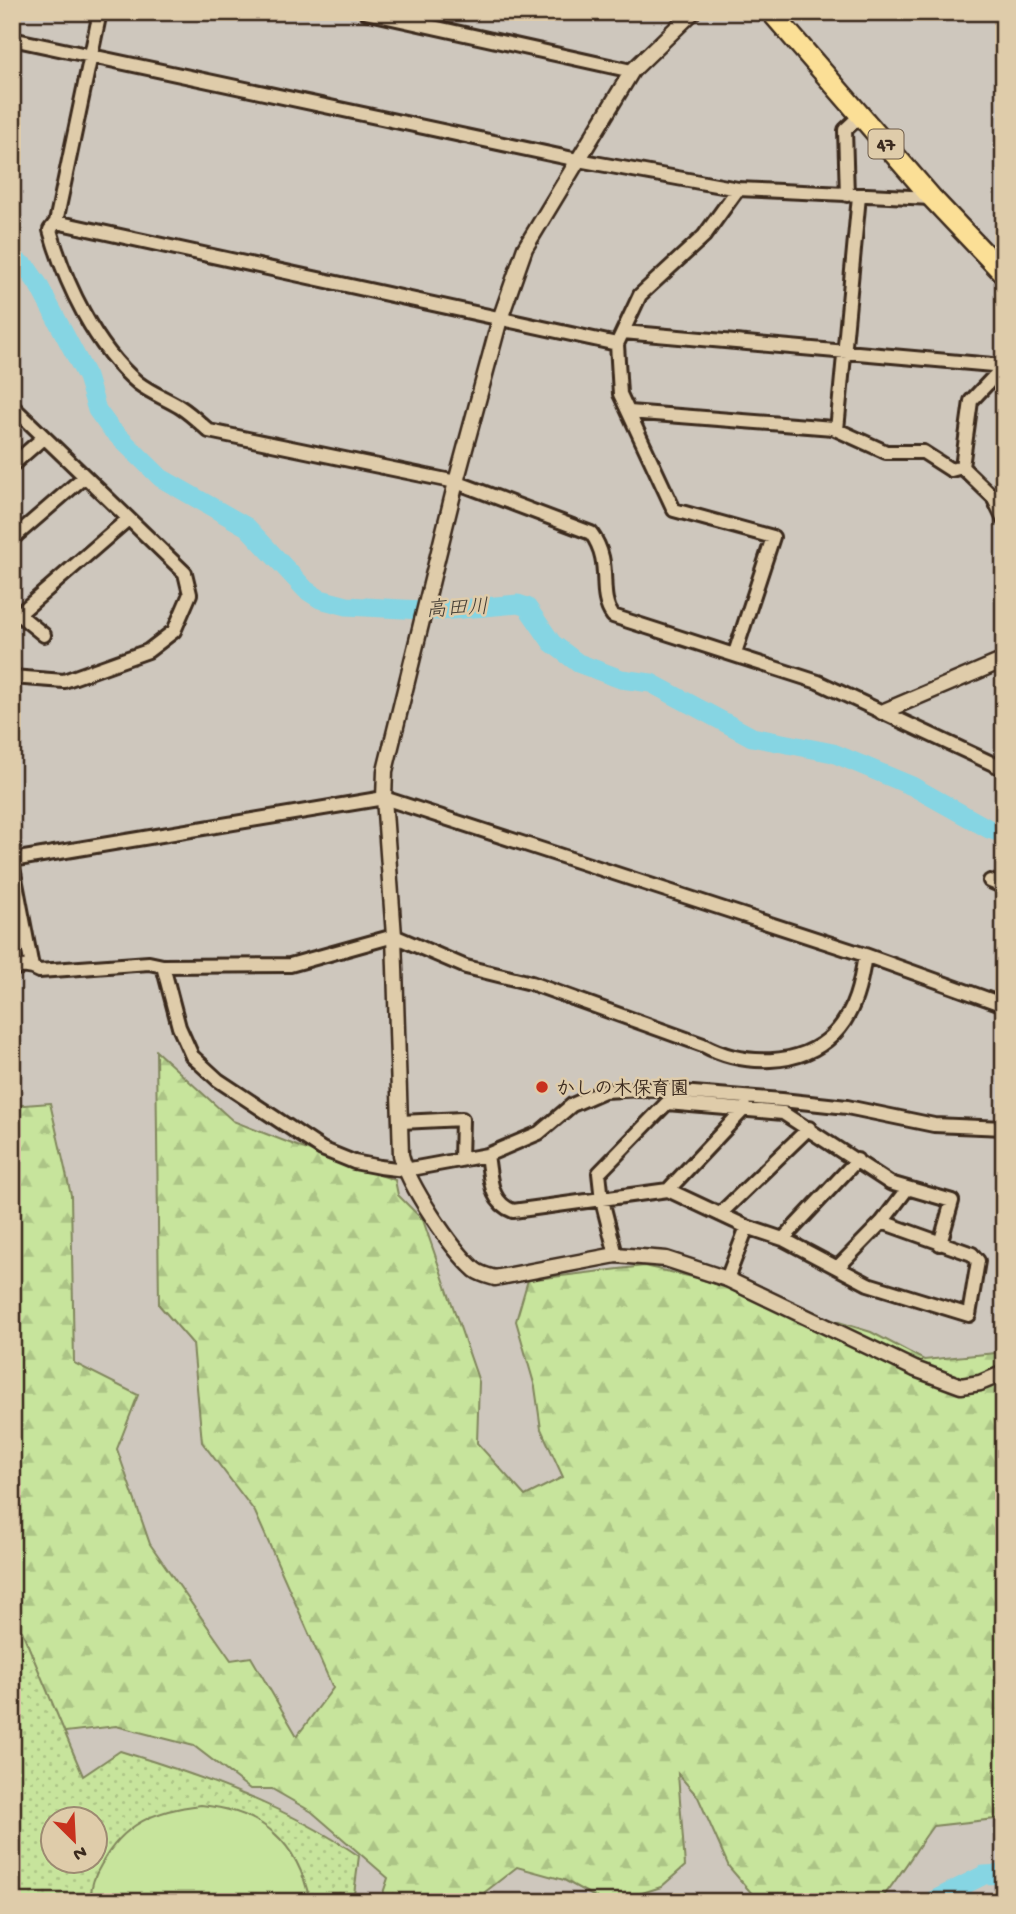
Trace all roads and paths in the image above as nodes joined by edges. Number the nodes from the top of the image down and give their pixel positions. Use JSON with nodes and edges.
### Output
{"nodes":[{"id":1,"x":100,"y":12,"type":"edge"},
{"id":2,"x":365,"y":12,"type":"edge"},
{"id":3,"x":693,"y":12,"type":"edge"},
{"id":4,"x":771,"y":12,"type":"edge"},
{"id":5,"x":12,"y":38,"type":"edge"},
{"id":6,"x":91,"y":54,"type":"junction"},
{"id":7,"x":632,"y":71,"type":"junction"},
{"id":8,"x":861,"y":115,"type":"junction"},
{"id":9,"x":578,"y":160,"type":"junction"},
{"id":10,"x":738,"y":189,"type":"junction"},
{"id":11,"x":853,"y":195,"type":"junction"},
{"id":12,"x":932,"y":198,"type":"junction"},
{"id":13,"x":56,"y":222,"type":"junction"},
{"id":14,"x":1004,"y":274,"type":"edge"},
{"id":15,"x":500,"y":319,"type":"junction"},
{"id":16,"x":620,"y":338,"type":"junction"},
{"id":17,"x":845,"y":351,"type":"junction"},
{"id":18,"x":1004,"y":366,"type":"edge"},
{"id":19,"x":629,"y":412,"type":"junction"},
{"id":20,"x":15,"y":414,"type":"edge"},
{"id":21,"x":837,"y":430,"type":"junction"},
{"id":22,"x":43,"y":438,"type":"junction"},
{"id":23,"x":12,"y":465,"type":"edge"},
{"id":24,"x":962,"y":467,"type":"junction"},
{"id":25,"x":84,"y":477,"type":"junction"},
{"id":26,"x":456,"y":482,"type":"junction"},
{"id":27,"x":127,"y":520,"type":"junction"},
{"id":28,"x":1004,"y":520,"type":"edge"},
{"id":29,"x":12,"y":539,"type":"edge"},
{"id":30,"x":16,"y":612,"type":"edge"},
{"id":31,"x":44,"y":635,"type":"dead end"},
{"id":32,"x":735,"y":653,"type":"junction"},
{"id":33,"x":1004,"y":660,"type":"edge"},
{"id":34,"x":12,"y":677,"type":"edge"},
{"id":35,"x":882,"y":712,"type":"junction"},
{"id":36,"x":1004,"y":769,"type":"edge"},
{"id":37,"x":384,"y":798,"type":"junction"},
{"id":38,"x":12,"y":861,"type":"edge"},
{"id":39,"x":990,"y":881,"type":"dead end"},
{"id":40,"x":1004,"y":887,"type":"edge"},
{"id":41,"x":394,"y":936,"type":"junction"},
{"id":42,"x":865,"y":954,"type":"junction"},
{"id":43,"x":163,"y":966,"type":"junction"},
{"id":44,"x":32,"y":967,"type":"junction"},
{"id":45,"x":12,"y":971,"type":"edge"},
{"id":46,"x":1004,"y":1005,"type":"edge"},
{"id":47,"x":746,"y":1108,"type":"junction"},
{"id":48,"x":401,"y":1122,"type":"junction"},
{"id":49,"x":809,"y":1128,"type":"junction"},
{"id":50,"x":1004,"y":1128,"type":"edge"},
{"id":51,"x":487,"y":1155,"type":"junction"},
{"id":52,"x":461,"y":1160,"type":"junction"},
{"id":53,"x":857,"y":1160,"type":"junction"},
{"id":54,"x":405,"y":1170,"type":"junction"},
{"id":55,"x":907,"y":1189,"type":"junction"},
{"id":56,"x":668,"y":1190,"type":"junction"},
{"id":57,"x":602,"y":1200,"type":"junction"},
{"id":58,"x":720,"y":1214,"type":"junction"},
{"id":59,"x":882,"y":1222,"type":"junction"},
{"id":60,"x":747,"y":1227,"type":"junction"},
{"id":61,"x":783,"y":1239,"type":"junction"},
{"id":62,"x":940,"y":1244,"type":"junction"},
{"id":63,"x":616,"y":1255,"type":"junction"},
{"id":64,"x":839,"y":1266,"type":"junction"},
{"id":65,"x":727,"y":1279,"type":"junction"},
{"id":66,"x":1004,"y":1373,"type":"edge"}],
"edges":[{"from":1,"to":6,"type":"street"},
{"from":2,"to":7,"type":"street"},
{"from":3,"to":7,"type":"street"},
{"from":4,"to":8,"type":"main road","number":"47"},
{"from":5,"to":6,"type":"street"},
{"from":6,"to":9,"type":"street"},
{"from":6,"to":13,"type":"street"},
{"from":7,"to":9,"type":"street"},
{"from":8,"to":11,"type":"street"},
{"from":8,"to":12,"type":"main road","number":"47"},
{"from":9,"to":10,"type":"street"},
{"from":9,"to":15,"type":"street"},
{"from":10,"to":11,"type":"street"},
{"from":10,"to":16,"type":"street"},
{"from":11,"to":12,"type":"street"},
{"from":11,"to":17,"type":"street"},
{"from":12,"to":14,"type":"main road","number":"47"},
{"from":13,"to":15,"type":"street"},
{"from":13,"to":26,"type":"street"},
{"from":15,"to":16,"type":"street"},
{"from":15,"to":26,"type":"street"},
{"from":16,"to":17,"type":"street"},
{"from":16,"to":19,"type":"street"},
{"from":17,"to":18,"type":"street"},
{"from":17,"to":21,"type":"street"},
{"from":18,"to":24,"type":"street"},
{"from":19,"to":21,"type":"street"},
{"from":19,"to":32,"type":"street"},
{"from":20,"to":22,"type":"street"},
{"from":21,"to":24,"type":"street"},
{"from":22,"to":23,"type":"street"},
{"from":22,"to":25,"type":"street"},
{"from":24,"to":28,"type":"street"},
{"from":25,"to":27,"type":"street"},
{"from":25,"to":29,"type":"street"},
{"from":26,"to":32,"type":"street"},
{"from":26,"to":37,"type":"street"},
{"from":27,"to":30,"type":"street"},
{"from":27,"to":34,"type":"street"},
{"from":30,"to":31,"type":"street"},
{"from":32,"to":35,"type":"street"},
{"from":33,"to":35,"type":"street"},
{"from":35,"to":36,"type":"street"},
{"from":37,"to":38,"type":"street"},
{"from":37,"to":41,"type":"street"},
{"from":37,"to":42,"type":"street"},
{"from":38,"to":44,"type":"street"},
{"from":39,"to":40,"type":"street"},
{"from":41,"to":42,"type":"street"},
{"from":41,"to":43,"type":"street"},
{"from":41,"to":48,"type":"street"},
{"from":42,"to":46,"type":"street"},
{"from":43,"to":44,"type":"street"},
{"from":43,"to":54,"type":"street"},
{"from":44,"to":45,"type":"street"},
{"from":47,"to":49,"type":"street"},
{"from":47,"to":56,"type":"street"},
{"from":47,"to":57,"type":"street"},
{"from":48,"to":52,"type":"street"},
{"from":48,"to":54,"type":"street"},
{"from":49,"to":53,"type":"street"},
{"from":49,"to":58,"type":"street"},
{"from":50,"to":51,"type":"street"},
{"from":51,"to":52,"type":"street"},
{"from":51,"to":57,"type":"street"},
{"from":52,"to":54,"type":"street"},
{"from":53,"to":55,"type":"street"},
{"from":53,"to":61,"type":"street"},
{"from":54,"to":63,"type":"street"},
{"from":55,"to":59,"type":"street"},
{"from":55,"to":62,"type":"street"},
{"from":56,"to":57,"type":"street"},
{"from":56,"to":58,"type":"street"},
{"from":57,"to":63,"type":"street"},
{"from":58,"to":60,"type":"street"},
{"from":59,"to":62,"type":"street"},
{"from":59,"to":64,"type":"street"},
{"from":60,"to":61,"type":"street"},
{"from":60,"to":65,"type":"street"},
{"from":61,"to":64,"type":"street"},
{"from":62,"to":64,"type":"street"},
{"from":63,"to":65,"type":"street"},
{"from":65,"to":66,"type":"street"}]}
